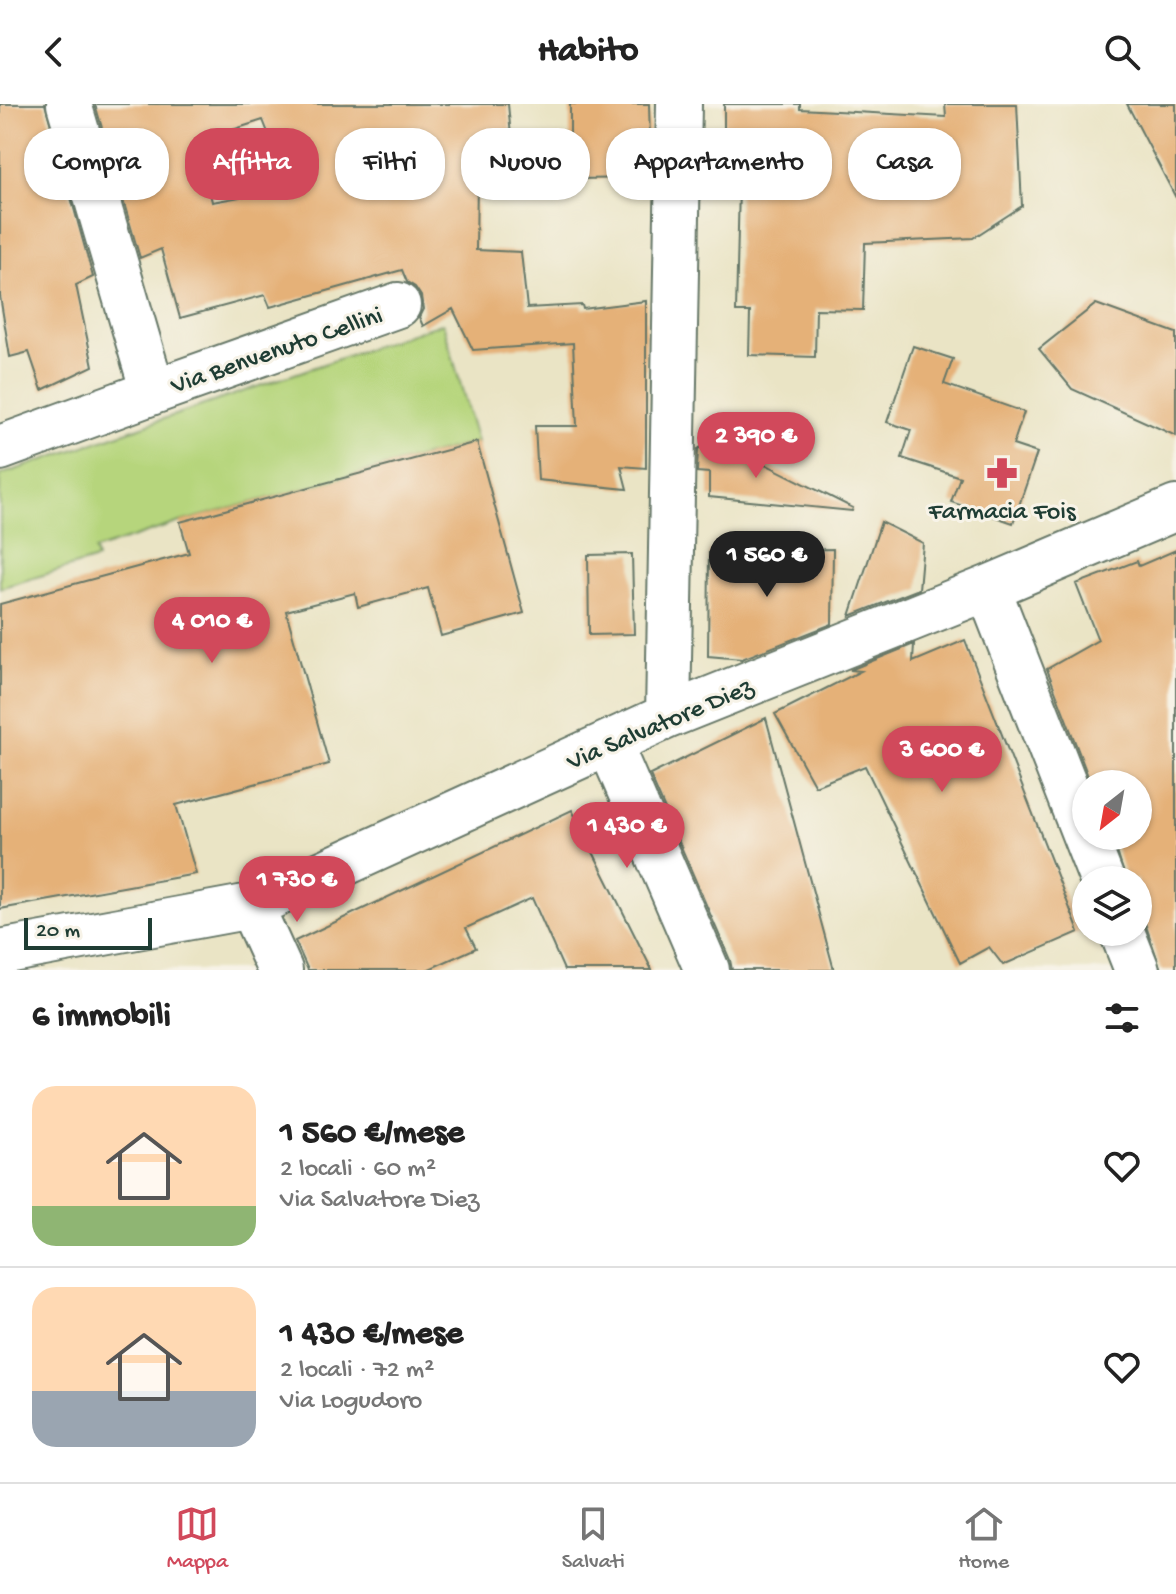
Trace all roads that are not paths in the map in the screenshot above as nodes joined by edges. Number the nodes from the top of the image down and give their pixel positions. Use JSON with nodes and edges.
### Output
{"nodes":[{"id":1,"x":69,"y":104,"type":"edge"},
{"id":2,"x":679,"y":104,"type":"edge"},
{"id":3,"x":398,"y":305,"type":"dead end"},
{"id":4,"x":153,"y":392,"type":"junction"},
{"id":5,"x":0,"y":448,"type":"edge"},
{"id":6,"x":1176,"y":508,"type":"edge"},
{"id":7,"x":988,"y":588,"type":"junction"},
{"id":8,"x":668,"y":716,"type":"junction"},
{"id":9,"x":609,"y":743,"type":"junction"},
{"id":10,"x":1097,"y":866,"type":"edge"},
{"id":11,"x":251,"y":906,"type":"junction"},
{"id":12,"x":1128,"y":946,"type":"edge"},
{"id":13,"x":0,"y":952,"type":"edge"},
{"id":14,"x":280,"y":970,"type":"edge"},
{"id":15,"x":707,"y":970,"type":"edge"},
{"id":16,"x":1137,"y":970,"type":"edge"}],
"edges":[{"from":1,"to":4,"type":"street","name":"Via Benvenuto Cellini"},
{"from":2,"to":8,"type":"street"},
{"from":3,"to":4,"type":"street","name":"Via Benvenuto Cellini"},
{"from":4,"to":5,"type":"street","name":"Via Benvenuto Cellini"},
{"from":6,"to":7,"type":"street","name":"Via Salvatore Diez"},
{"from":7,"to":8,"type":"street","name":"Via Salvatore Diez"},
{"from":7,"to":10,"type":"street"},
{"from":8,"to":9,"type":"street","name":"Via Salvatore Diez"},
{"from":9,"to":11,"type":"street","name":"Via Salvatore Diez"},
{"from":9,"to":15,"type":"street"},
{"from":11,"to":13,"type":"street","name":"Via Salvatore Diez"},
{"from":11,"to":14,"type":"street"},
{"from":12,"to":16,"type":"street"}]}
